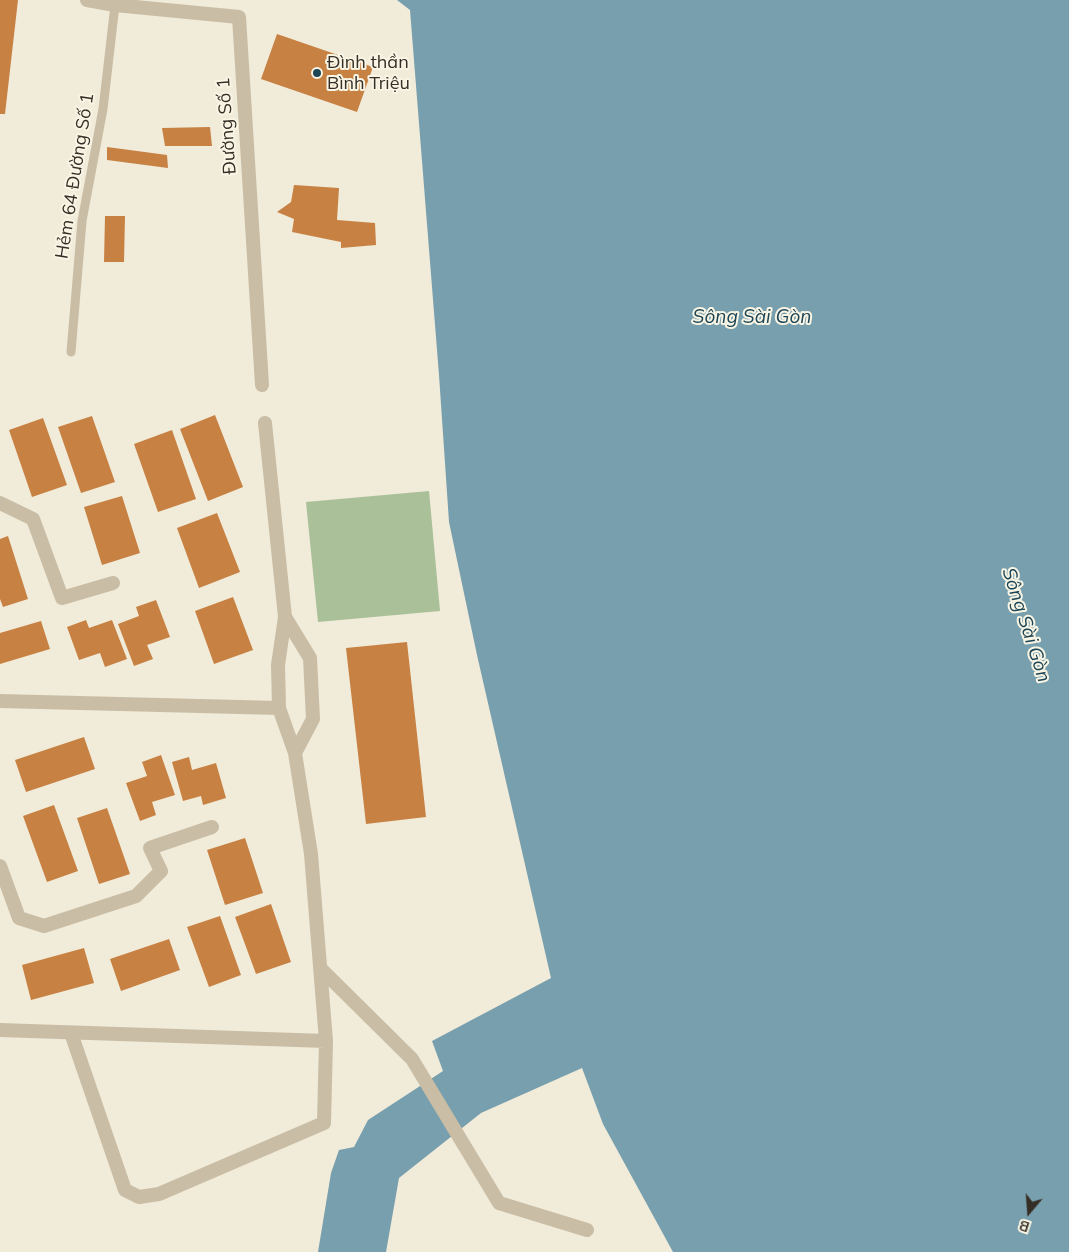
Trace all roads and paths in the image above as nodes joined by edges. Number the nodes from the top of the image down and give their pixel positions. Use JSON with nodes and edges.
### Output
{"nodes":[{"id":1,"x":87,"y":0,"type":"edge"},
{"id":2,"x":115,"y":5,"type":"junction"},
{"id":3,"x":71,"y":352,"type":"dead end"},
{"id":4,"x":262,"y":385,"type":"dead end"},
{"id":5,"x":265,"y":423,"type":"dead end"},
{"id":6,"x":0,"y":503,"type":"edge"},
{"id":7,"x":113,"y":583,"type":"dead end"},
{"id":8,"x":286,"y":617,"type":"junction"},
{"id":9,"x":0,"y":701,"type":"edge"},
{"id":10,"x":279,"y":708,"type":"junction"},
{"id":11,"x":295,"y":753,"type":"junction"},
{"id":12,"x":212,"y":827,"type":"dead end"},
{"id":13,"x":0,"y":866,"type":"edge"},
{"id":14,"x":321,"y":969,"type":"junction"},
{"id":15,"x":0,"y":1030,"type":"edge"},
{"id":16,"x":71,"y":1033,"type":"junction"},
{"id":17,"x":326,"y":1041,"type":"junction"},
{"id":18,"x":587,"y":1230,"type":"dead end"}],
"edges":[{"from":1,"to":2,"type":"street","name":"Đường Số 1"},
{"from":2,"to":3,"type":"lane","name":"Hẻm 64 Đường Số 1"},
{"from":2,"to":4,"type":"street","name":"Đường Số 1"},
{"from":5,"to":8,"type":"street"},
{"from":6,"to":7,"type":"street"},
{"from":8,"to":10,"type":"street"},
{"from":8,"to":11,"type":"street"},
{"from":9,"to":10,"type":"street"},
{"from":10,"to":11,"type":"street"},
{"from":11,"to":14,"type":"street"},
{"from":12,"to":13,"type":"street"},
{"from":14,"to":17,"type":"street"},
{"from":14,"to":18,"type":"street"},
{"from":15,"to":16,"type":"street"},
{"from":16,"to":17,"type":"street"},
{"from":16,"to":17,"type":"street"}]}
